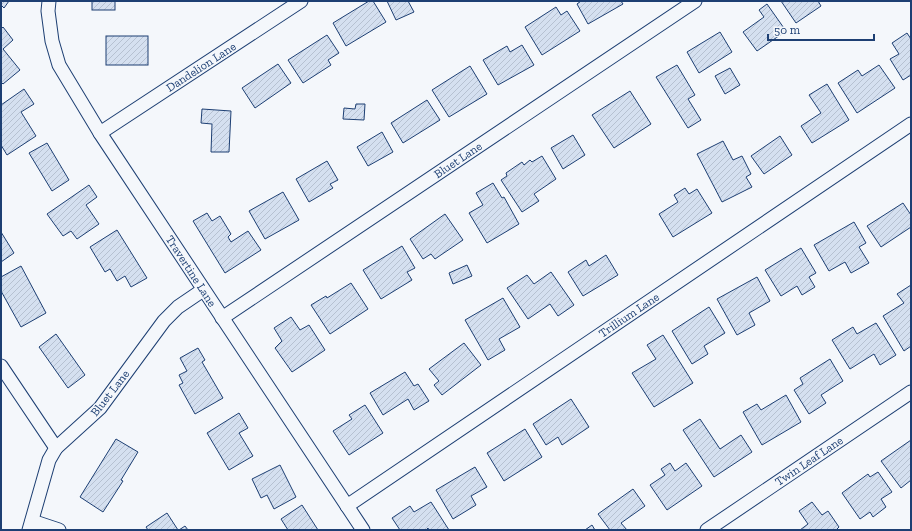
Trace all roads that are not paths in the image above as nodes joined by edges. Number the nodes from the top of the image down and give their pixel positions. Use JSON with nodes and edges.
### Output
{"nodes":[{"id":1,"x":49,"y":1,"type":"edge"},
{"id":2,"x":301,"y":1,"type":"edge"},
{"id":3,"x":695,"y":1,"type":"edge"},
{"id":4,"x":911,"y":124,"type":"edge"},
{"id":5,"x":100,"y":133,"type":"junction"},
{"id":6,"x":204,"y":290,"type":"junction"},
{"id":7,"x":222,"y":318,"type":"junction"},
{"id":8,"x":1,"y":366,"type":"edge"},
{"id":9,"x":911,"y":392,"type":"edge"},
{"id":10,"x":56,"y":448,"type":"junction"},
{"id":11,"x":347,"y":506,"type":"junction"},
{"id":12,"x":30,"y":525,"type":"edge"},
{"id":13,"x":60,"y":530,"type":"edge"},
{"id":14,"x":363,"y":530,"type":"edge"},
{"id":15,"x":707,"y":530,"type":"edge"}],
"edges":[{"from":1,"to":5,"type":"street","name":"Travertine Lane"},
{"from":2,"to":5,"type":"street","name":"Dandelion Lane"},
{"from":3,"to":7,"type":"street","name":"Bluet Lane"},
{"from":4,"to":11,"type":"street","name":"Trillium Lane"},
{"from":5,"to":6,"type":"street","name":"Travertine Lane"},
{"from":6,"to":7,"type":"street","name":"Travertine Lane"},
{"from":6,"to":10,"type":"street","name":"Bluet Lane"},
{"from":7,"to":11,"type":"street","name":"Travertine Lane"},
{"from":8,"to":10,"type":"street"},
{"from":9,"to":15,"type":"street","name":"Twin Leaf Lane"},
{"from":10,"to":12,"type":"street","name":"Bluet Lane"},
{"from":11,"to":14,"type":"street","name":"Travertine Lane"},
{"from":12,"to":13,"type":"street"}]}
